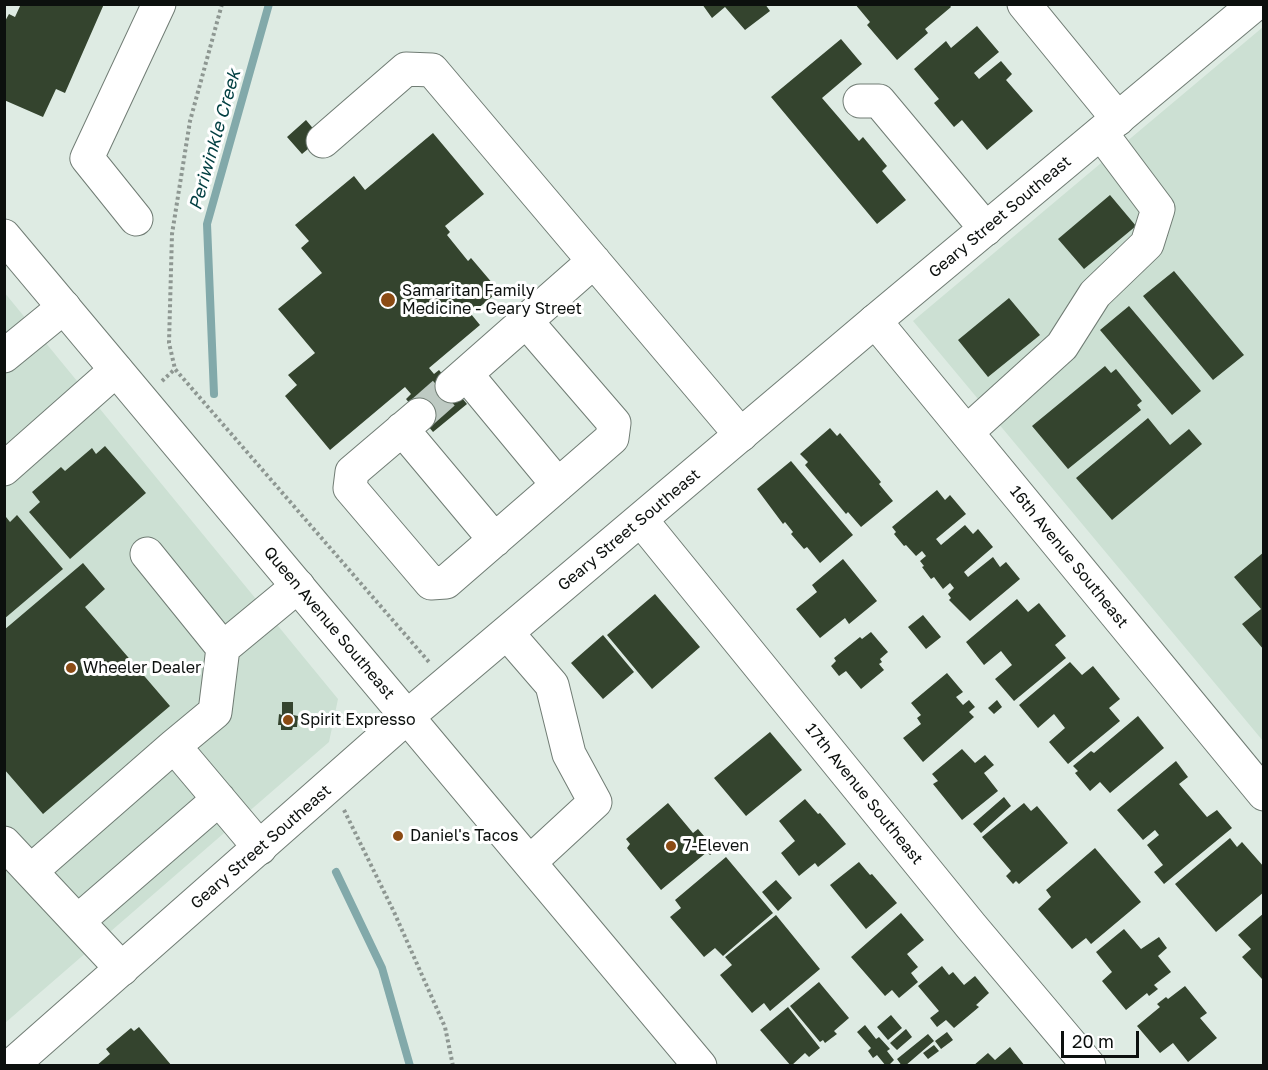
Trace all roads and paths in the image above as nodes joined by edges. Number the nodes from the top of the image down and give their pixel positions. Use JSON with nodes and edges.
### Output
{"nodes":[{"id":1,"x":159,"y":4,"type":"edge"},
{"id":2,"x":222,"y":4,"type":"edge"},
{"id":3,"x":1024,"y":4,"type":"edge"},
{"id":4,"x":1255,"y":4,"type":"edge"},
{"id":5,"x":860,"y":101,"type":"dead end"},
{"id":6,"x":1109,"y":126,"type":"junction"},
{"id":7,"x":323,"y":141,"type":"dead end"},
{"id":8,"x":136,"y":219,"type":"dead end"},
{"id":9,"x":986,"y":229,"type":"junction"},
{"id":10,"x":4,"y":236,"type":"edge"},
{"id":11,"x":594,"y":261,"type":"junction"},
{"id":12,"x":64,"y":307,"type":"junction"},
{"id":13,"x":526,"y":321,"type":"junction"},
{"id":14,"x":875,"y":321,"type":"junction"},
{"id":15,"x":4,"y":356,"type":"edge"},
{"id":16,"x":116,"y":370,"type":"junction"},
{"id":17,"x":967,"y":432,"type":"junction"},
{"id":18,"x":741,"y":435,"type":"junction"},
{"id":19,"x":4,"y":470,"type":"edge"},
{"id":20,"x":558,"y":484,"type":"junction"},
{"id":21,"x":641,"y":520,"type":"junction"},
{"id":22,"x":495,"y":540,"type":"junction"},
{"id":23,"x":147,"y":554,"type":"dead end"},
{"id":24,"x":298,"y":586,"type":"junction"},
{"id":25,"x":507,"y":633,"type":"junction"},
{"id":26,"x":223,"y":648,"type":"junction"},
{"id":27,"x":447,"y":683,"type":"junction"},
{"id":28,"x":408,"y":716,"type":"junction"},
{"id":29,"x":174,"y":746,"type":"junction"},
{"id":30,"x":333,"y":784,"type":"junction"},
{"id":31,"x":1263,"y":794,"type":"edge"},
{"id":32,"x":219,"y":799,"type":"junction"},
{"id":33,"x":4,"y":843,"type":"edge"},
{"id":34,"x":260,"y":848,"type":"junction"},
{"id":35,"x":530,"y":862,"type":"junction"},
{"id":36,"x":31,"y":871,"type":"junction"},
{"id":37,"x":78,"y":921,"type":"junction"},
{"id":38,"x":122,"y":969,"type":"junction"},
{"id":39,"x":11,"y":1065,"type":"edge"},
{"id":40,"x":453,"y":1065,"type":"edge"},
{"id":41,"x":700,"y":1065,"type":"edge"},
{"id":42,"x":1089,"y":1065,"type":"edge"}],
"edges":[{"from":1,"to":8,"type":"main road"},
{"from":2,"to":27,"type":"path"},
{"from":3,"to":6,"type":"main road"},
{"from":4,"to":6,"type":"main road","name":"Geary Street Southeast"},
{"from":5,"to":9,"type":"main road"},
{"from":6,"to":9,"type":"main road","name":"Geary Street Southeast"},
{"from":6,"to":17,"type":"main road"},
{"from":7,"to":11,"type":"main road"},
{"from":9,"to":14,"type":"main road","name":"Geary Street Southeast"},
{"from":10,"to":12,"type":"main road","name":"Queen Avenue Southeast"},
{"from":11,"to":13,"type":"main road"},
{"from":11,"to":18,"type":"main road"},
{"from":12,"to":15,"type":"main road"},
{"from":12,"to":16,"type":"main road","name":"Queen Avenue Southeast"},
{"from":13,"to":20,"type":"main road"},
{"from":13,"to":20,"type":"main road"},
{"from":14,"to":17,"type":"main road","name":"16th Avenue Southeast"},
{"from":14,"to":18,"type":"main road","name":"Geary Street Southeast"},
{"from":16,"to":19,"type":"main road"},
{"from":16,"to":24,"type":"main road","name":"Queen Avenue Southeast"},
{"from":17,"to":31,"type":"main road","name":"16th Avenue Southeast"},
{"from":18,"to":21,"type":"main road","name":"Geary Street Southeast"},
{"from":20,"to":22,"type":"main road"},
{"from":21,"to":25,"type":"main road","name":"Geary Street Southeast"},
{"from":21,"to":42,"type":"main road","name":"17th Avenue Southeast"},
{"from":22,"to":22,"type":"main road"},
{"from":23,"to":26,"type":"main road"},
{"from":24,"to":26,"type":"main road"},
{"from":24,"to":28,"type":"main road","name":"Queen Avenue Southeast"},
{"from":25,"to":27,"type":"main road","name":"Geary Street Southeast"},
{"from":25,"to":35,"type":"main road"},
{"from":26,"to":29,"type":"main road"},
{"from":27,"to":28,"type":"main road","name":"Geary Street Southeast"},
{"from":28,"to":30,"type":"main road","name":"Geary Street Southeast"},
{"from":28,"to":35,"type":"main road","name":"Queen Avenue Southeast"},
{"from":29,"to":32,"type":"main road"},
{"from":29,"to":36,"type":"main road"},
{"from":30,"to":34,"type":"main road","name":"Geary Street Southeast"},
{"from":30,"to":40,"type":"path"},
{"from":32,"to":34,"type":"main road"},
{"from":32,"to":37,"type":"main road"},
{"from":33,"to":36,"type":"main road"},
{"from":34,"to":38,"type":"main road","name":"Geary Street Southeast"},
{"from":35,"to":41,"type":"main road","name":"Queen Avenue Southeast"},
{"from":36,"to":37,"type":"main road"},
{"from":37,"to":38,"type":"main road"},
{"from":38,"to":39,"type":"main road","name":"Geary Street Southeast"}]}
